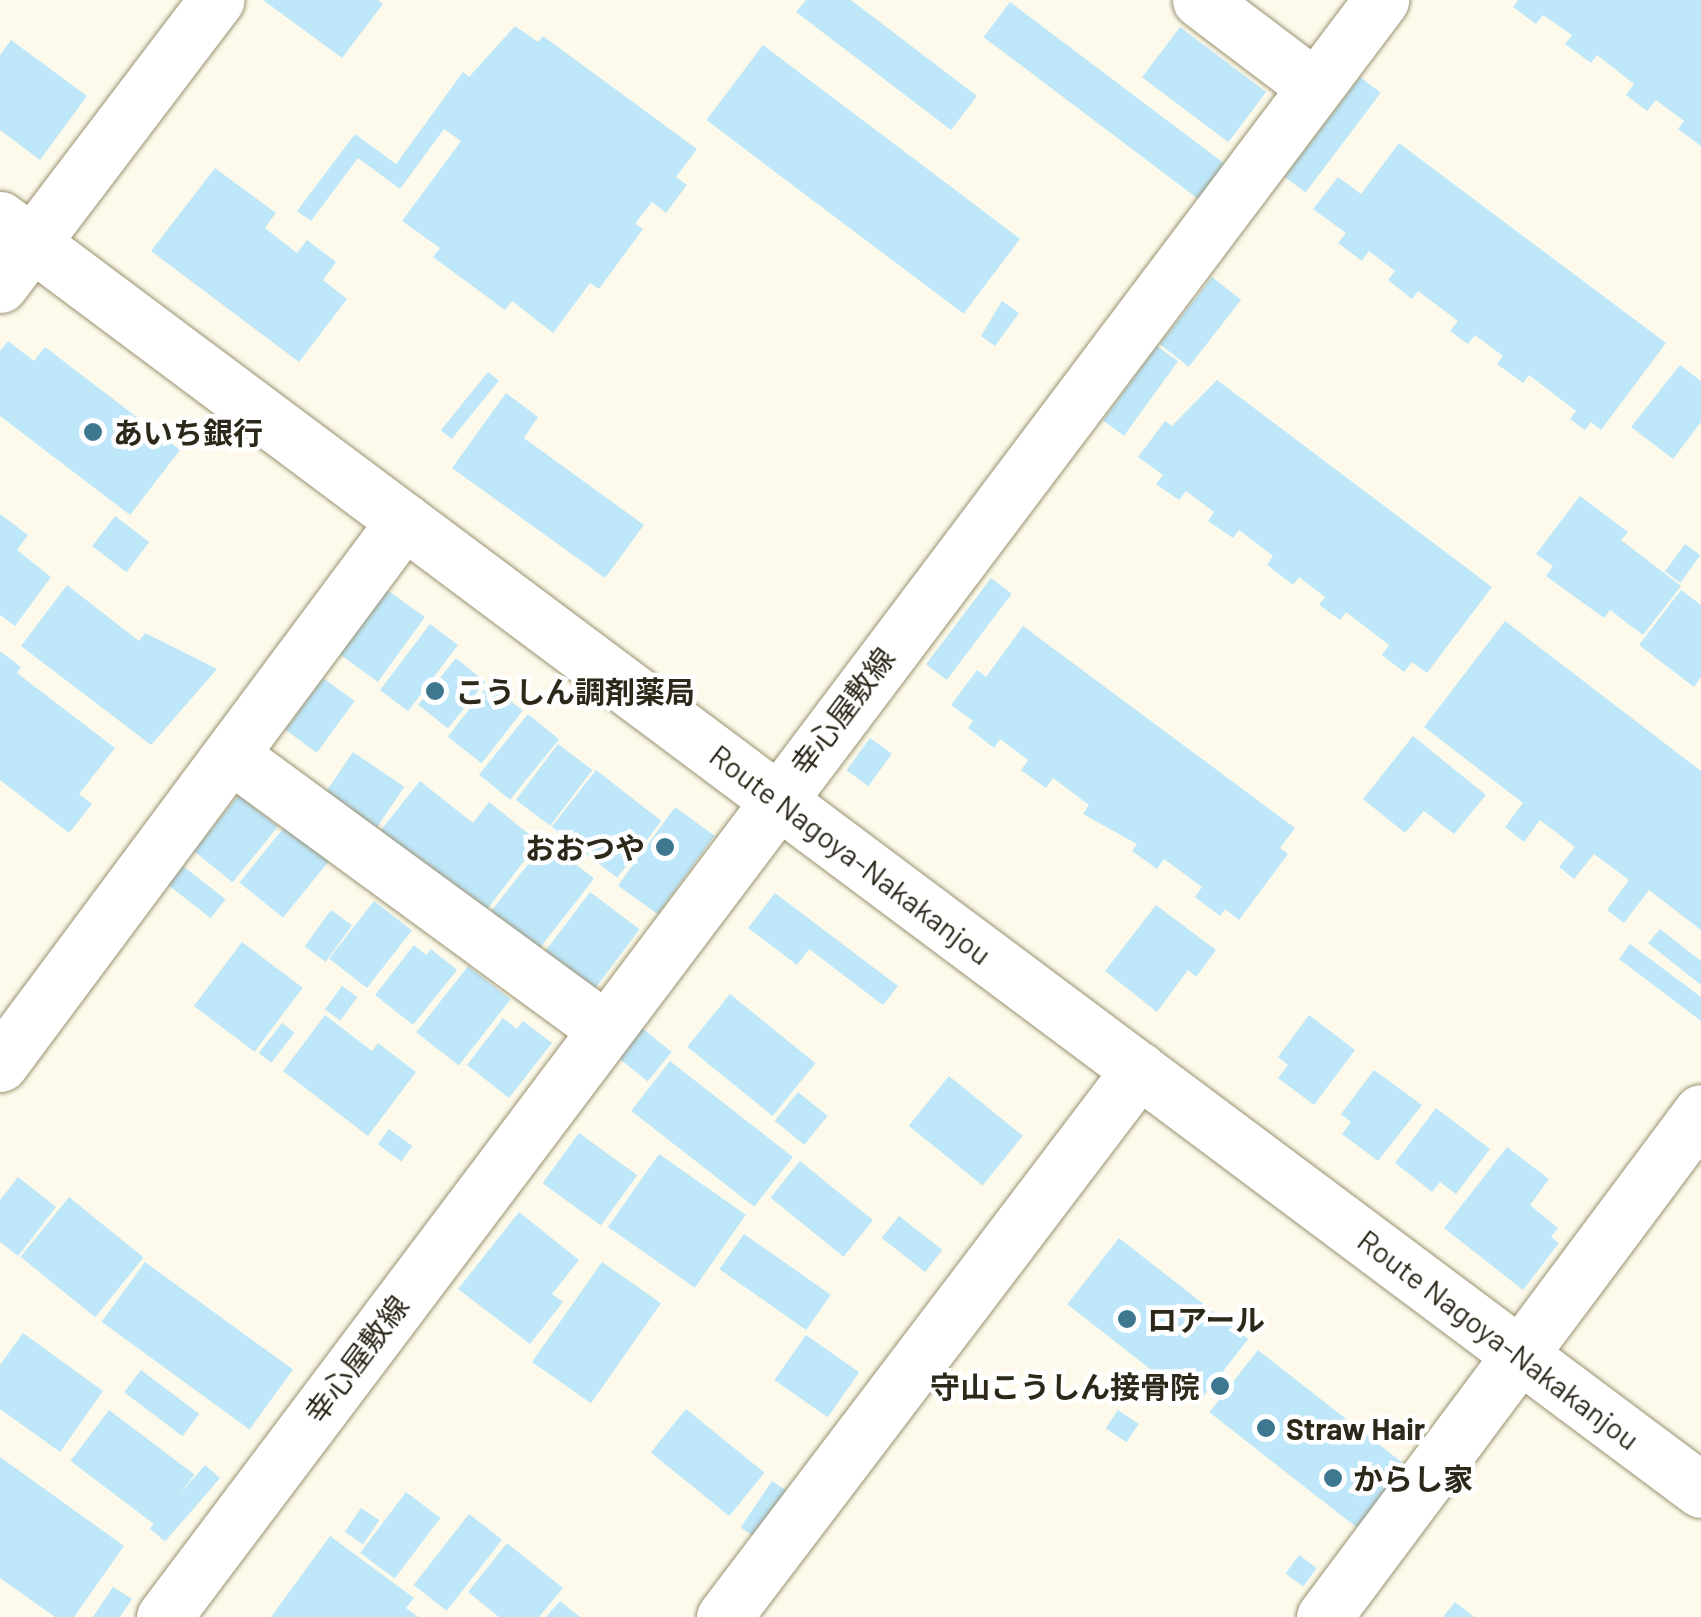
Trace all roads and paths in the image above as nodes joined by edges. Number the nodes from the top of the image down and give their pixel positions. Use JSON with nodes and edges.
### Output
{"nodes":[{"id":1,"x":216,"y":0,"type":"edge"},
{"id":2,"x":1200,"y":0,"type":"edge"},
{"id":3,"x":1381,"y":0,"type":"edge"},
{"id":4,"x":1315,"y":88,"type":"junction"},
{"id":5,"x":10,"y":248,"type":"edge"},
{"id":6,"x":404,"y":521,"type":"junction"},
{"id":7,"x":232,"y":756,"type":"junction"},
{"id":8,"x":775,"y":798,"type":"junction"},
{"id":9,"x":602,"y":1027,"type":"junction"},
{"id":10,"x":0,"y":1064,"type":"edge"},
{"id":11,"x":1140,"y":1070,"type":"junction"},
{"id":12,"x":1701,"y":1112,"type":"edge"},
{"id":13,"x":1520,"y":1354,"type":"junction"},
{"id":14,"x":1701,"y":1490,"type":"edge"},
{"id":15,"x":164,"y":1617,"type":"edge"},
{"id":16,"x":724,"y":1617,"type":"edge"},
{"id":17,"x":1324,"y":1617,"type":"edge"}],
"edges":[{"from":1,"to":5,"type":"street"},
{"from":2,"to":4,"type":"street"},
{"from":3,"to":4,"type":"street","name":"幸心屋敷線"},
{"from":4,"to":8,"type":"street","name":"幸心屋敷線"},
{"from":5,"to":6,"type":"street","name":"Route Nagoya-Nakakanjou"},
{"from":6,"to":7,"type":"street"},
{"from":6,"to":8,"type":"street","name":"Route Nagoya-Nakakanjou"},
{"from":7,"to":9,"type":"street"},
{"from":7,"to":10,"type":"street"},
{"from":8,"to":9,"type":"street","name":"幸心屋敷線"},
{"from":8,"to":11,"type":"street","name":"Route Nagoya-Nakakanjou"},
{"from":9,"to":15,"type":"street","name":"幸心屋敷線"},
{"from":11,"to":13,"type":"street","name":"Route Nagoya-Nakakanjou"},
{"from":11,"to":16,"type":"street"},
{"from":12,"to":13,"type":"street"},
{"from":13,"to":14,"type":"street","name":"Route Nagoya-Nakakanjou"},
{"from":13,"to":17,"type":"street"}]}
